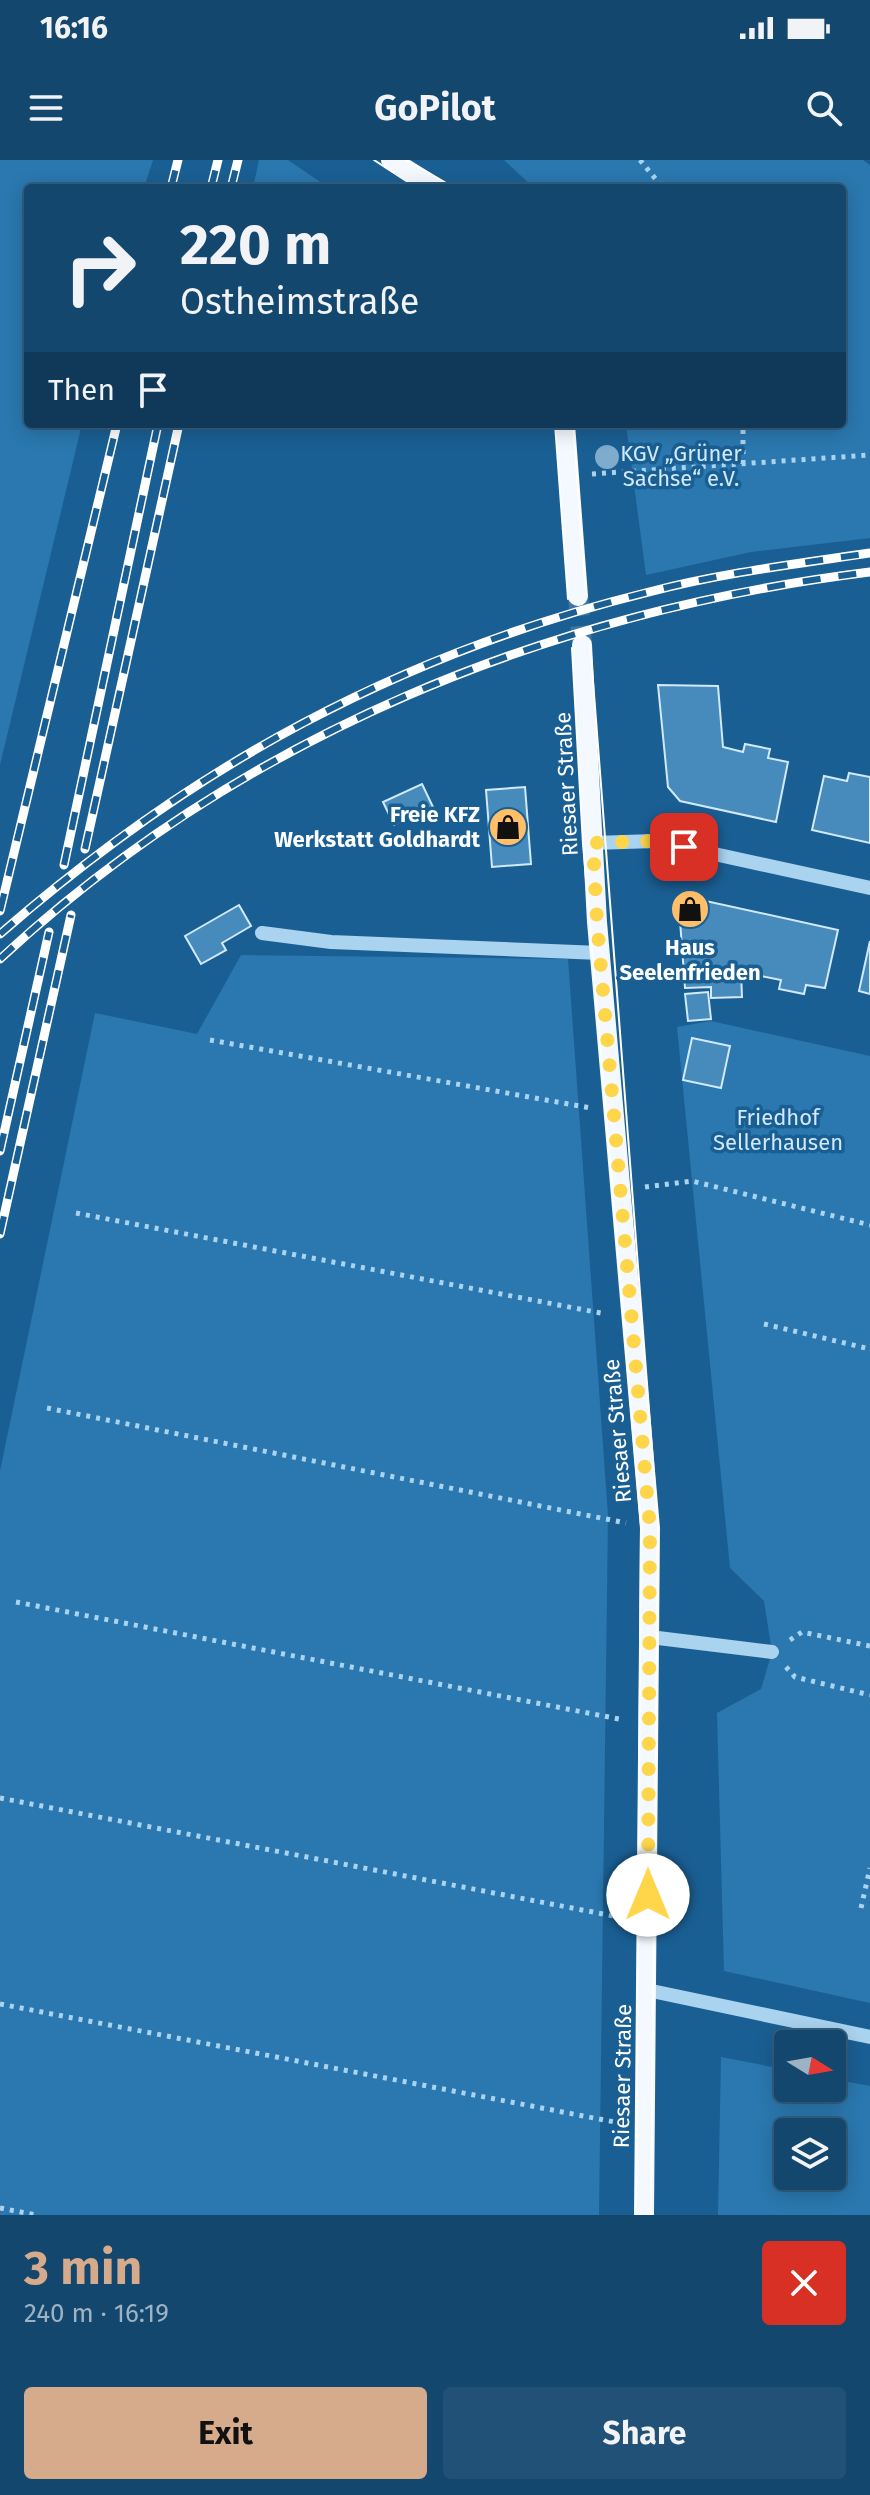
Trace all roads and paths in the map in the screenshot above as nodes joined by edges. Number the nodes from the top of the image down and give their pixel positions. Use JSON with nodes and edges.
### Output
{"nodes":[{"id":1,"x":391,"y":160,"type":"edge"},
{"id":2,"x":640,"y":160,"type":"edge"},
{"id":3,"x":430,"y":184,"type":"edge"},
{"id":4,"x":660,"y":184,"type":"edge"},
{"id":5,"x":565,"y":428,"type":"edge"},
{"id":6,"x":743,"y":428,"type":"edge"},
{"id":7,"x":870,"y":455,"type":"edge"},
{"id":8,"x":743,"y":464,"type":"junction"},
{"id":9,"x":569,"y":476,"type":"junction"},
{"id":10,"x":578,"y":596,"type":"tunnel mouth"},
{"id":11,"x":582,"y":645,"type":"tunnel mouth"},
{"id":12,"x":593,"y":843,"type":"junction"},
{"id":13,"x":870,"y":888,"type":"edge"},
{"id":14,"x":262,"y":933,"type":"dead end"},
{"id":15,"x":600,"y":953,"type":"junction"},
{"id":16,"x":210,"y":1040,"type":"dead end"},
{"id":17,"x":579,"y":1106,"type":"dead end"},
{"id":18,"x":622,"y":1189,"type":"junction"},
{"id":19,"x":76,"y":1213,"type":"dead end"},
{"id":20,"x":870,"y":1225,"type":"edge"},
{"id":21,"x":593,"y":1311,"type":"dead end"},
{"id":22,"x":764,"y":1324,"type":"dead end"},
{"id":23,"x":870,"y":1349,"type":"edge"},
{"id":24,"x":47,"y":1408,"type":"dead end"},
{"id":25,"x":608,"y":1520,"type":"dead end"},
{"id":26,"x":16,"y":1602,"type":"dead end"},
{"id":27,"x":650,"y":1637,"type":"junction"},
{"id":28,"x":870,"y":1646,"type":"edge"},
{"id":29,"x":772,"y":1652,"type":"junction"},
{"id":30,"x":870,"y":1695,"type":"edge"},
{"id":31,"x":605,"y":1717,"type":"dead end"},
{"id":32,"x":0,"y":1798,"type":"edge"},
{"id":33,"x":870,"y":1868,"type":"edge"},
{"id":34,"x":861,"y":1908,"type":"dead end"},
{"id":35,"x":603,"y":1914,"type":"dead end"},
{"id":36,"x":647,"y":1990,"type":"junction"},
{"id":37,"x":0,"y":2004,"type":"edge"},
{"id":38,"x":870,"y":2037,"type":"edge"},
{"id":39,"x":600,"y":2119,"type":"dead end"},
{"id":40,"x":0,"y":2208,"type":"edge"},
{"id":41,"x":36,"y":2215,"type":"edge"},
{"id":42,"x":644,"y":2215,"type":"edge"}],
"edges":[{"from":1,"to":3,"type":"main road"},
{"from":2,"to":4,"type":"path"},
{"from":5,"to":9,"type":"main road"},
{"from":6,"to":8,"type":"path"},
{"from":7,"to":8,"type":"path"},
{"from":8,"to":9,"type":"path"},
{"from":9,"to":10,"type":"main road"},
{"from":11,"to":12,"type":"main road","name":"Riesaer Straße"},
{"from":12,"to":13,"type":"street"},
{"from":12,"to":15,"type":"main road","name":"Riesaer Straße"},
{"from":14,"to":15,"type":"street"},
{"from":15,"to":18,"type":"main road","name":"Riesaer Straße"},
{"from":16,"to":17,"type":"path"},
{"from":18,"to":20,"type":"path"},
{"from":18,"to":27,"type":"main road","name":"Riesaer Straße"},
{"from":19,"to":21,"type":"path"},
{"from":22,"to":23,"type":"path"},
{"from":24,"to":25,"type":"path"},
{"from":26,"to":31,"type":"path"},
{"from":27,"to":29,"type":"street"},
{"from":27,"to":36,"type":"main road","name":"Riesaer Straße"},
{"from":28,"to":29,"type":"path"},
{"from":29,"to":30,"type":"path"},
{"from":32,"to":35,"type":"path"},
{"from":33,"to":34,"type":"path"},
{"from":36,"to":38,"type":"street"},
{"from":36,"to":42,"type":"main road","name":"Riesaer Straße"},
{"from":37,"to":39,"type":"path"},
{"from":40,"to":41,"type":"path"}]}
